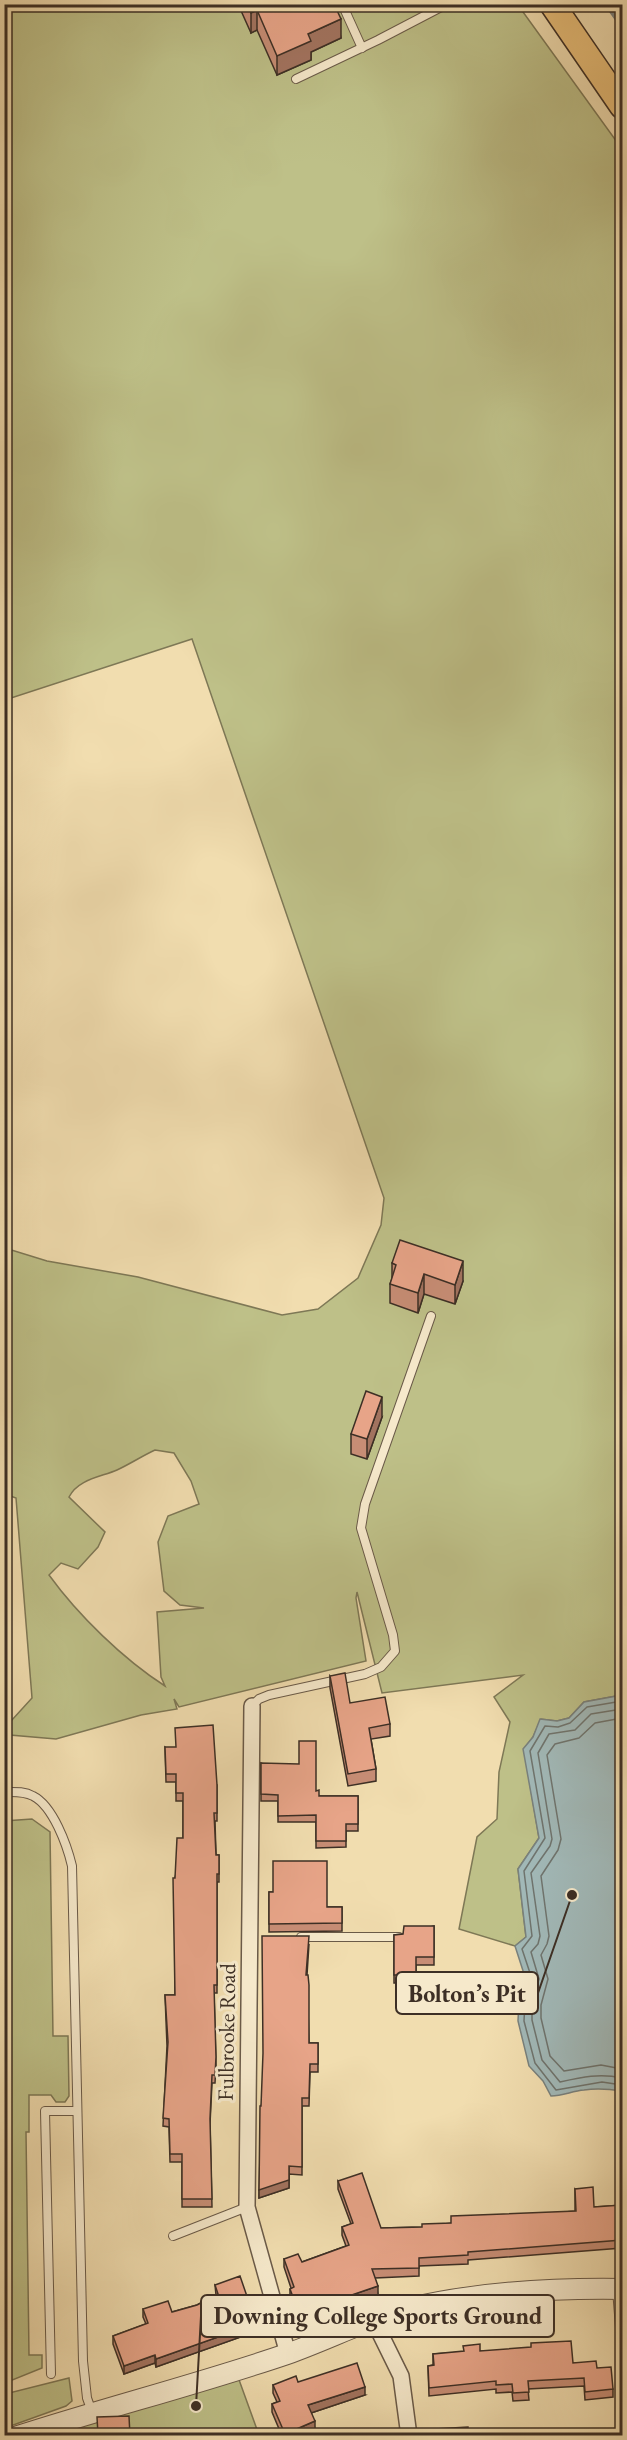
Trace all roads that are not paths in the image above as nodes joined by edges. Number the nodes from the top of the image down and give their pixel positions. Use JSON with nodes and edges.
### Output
{"nodes":[{"id":1,"x":345,"y":4,"type":"edge"},
{"id":2,"x":447,"y":4,"type":"edge"},
{"id":3,"x":552,"y":4,"type":"edge"},
{"id":4,"x":362,"y":48,"type":"junction"},
{"id":5,"x":296,"y":79,"type":"dead end"},
{"id":6,"x":622,"y":106,"type":"edge"},
{"id":7,"x":431,"y":1316,"type":"dead end"},
{"id":8,"x":252,"y":1706,"type":"joint"},
{"id":9,"x":4,"y":1792,"type":"edge"},
{"id":10,"x":399,"y":1937,"type":"edge"},
{"id":11,"x":296,"y":1938,"type":"edge"},
{"id":12,"x":77,"y":2111,"type":"junction"},
{"id":13,"x":247,"y":2207,"type":"junction"},
{"id":14,"x":173,"y":2236,"type":"dead end"},
{"id":15,"x":620,"y":2289,"type":"edge"},
{"id":16,"x":374,"y":2319,"type":"junction"},
{"id":17,"x":622,"y":2353,"type":"edge"},
{"id":18,"x":288,"y":2354,"type":"junction"},
{"id":19,"x":51,"y":2374,"type":"dead end"},
{"id":20,"x":92,"y":2412,"type":"junction"},
{"id":21,"x":18,"y":2436,"type":"edge"},
{"id":22,"x":409,"y":2436,"type":"edge"}],
"edges":[{"from":1,"to":4,"type":"lane"},
{"from":2,"to":4,"type":"lane"},
{"from":3,"to":6,"type":"main road"},
{"from":4,"to":5,"type":"lane"},
{"from":7,"to":8,"type":"lane"},
{"from":8,"to":13,"type":"street","name":"Fulbrooke Road"},
{"from":9,"to":12,"type":"lane"},
{"from":10,"to":11,"type":"lane"},
{"from":12,"to":19,"type":"lane"},
{"from":12,"to":20,"type":"lane"},
{"from":13,"to":14,"type":"lane"},
{"from":13,"to":18,"type":"street","name":"Fulbrooke Road"},
{"from":15,"to":16,"type":"street"},
{"from":15,"to":17,"type":"lane"},
{"from":16,"to":18,"type":"street"},
{"from":16,"to":22,"type":"street"},
{"from":18,"to":20,"type":"street"},
{"from":20,"to":21,"type":"street"}]}
